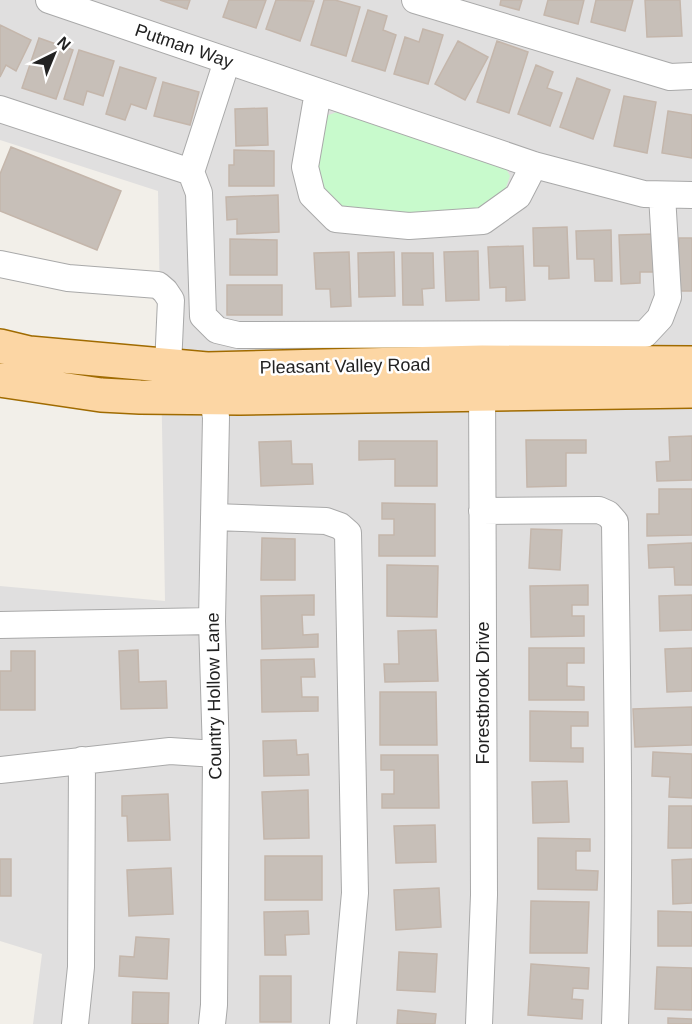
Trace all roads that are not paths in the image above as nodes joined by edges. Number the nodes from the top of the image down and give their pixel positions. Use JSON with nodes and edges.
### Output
{"nodes":[{"id":1,"x":49,"y":0,"type":"edge"},
{"id":2,"x":415,"y":0,"type":"edge"},
{"id":3,"x":110,"y":10,"type":"edge"},
{"id":4,"x":227,"y":61,"type":"junction"},
{"id":5,"x":692,"y":76,"type":"edge"},
{"id":6,"x":318,"y":92,"type":"junction"},
{"id":7,"x":0,"y":109,"type":"edge"},
{"id":8,"x":534,"y":165,"type":"junction"},
{"id":9,"x":191,"y":172,"type":"junction"},
{"id":10,"x":662,"y":195,"type":"junction"},
{"id":11,"x":692,"y":195,"type":"edge"},
{"id":12,"x":0,"y":264,"type":"edge"},
{"id":13,"x":0,"y":346,"type":"edge"},
{"id":14,"x":482,"y":362,"type":"junction"},
{"id":15,"x":692,"y":363,"type":"edge"},
{"id":16,"x":168,"y":366,"type":"junction"},
{"id":17,"x":0,"y":380,"type":"edge"},
{"id":18,"x":210,"y":383,"type":"junction"},
{"id":19,"x":692,"y":391,"type":"edge"},
{"id":20,"x":482,"y":395,"type":"junction"},
{"id":21,"x":482,"y":511,"type":"junction"},
{"id":22,"x":214,"y":517,"type":"junction"},
{"id":23,"x":212,"y":621,"type":"junction"},
{"id":24,"x":0,"y":625,"type":"edge"},
{"id":25,"x":216,"y":754,"type":"junction"},
{"id":26,"x":82,"y":760,"type":"junction"},
{"id":27,"x":3,"y":770,"type":"edge"},
{"id":28,"x":75,"y":1024,"type":"edge"},
{"id":29,"x":212,"y":1024,"type":"edge"},
{"id":30,"x":343,"y":1024,"type":"edge"},
{"id":31,"x":480,"y":1024,"type":"edge"},
{"id":32,"x":615,"y":1024,"type":"edge"}],
"edges":[{"from":1,"to":3,"type":"street","name":"Putman Way"},
{"from":2,"to":5,"type":"street"},
{"from":3,"to":4,"type":"street","name":"Putman Way"},
{"from":4,"to":6,"type":"street","name":"Putman Way"},
{"from":4,"to":9,"type":"street"},
{"from":6,"to":8,"type":"street","name":"Putman Way"},
{"from":6,"to":8,"type":"street"},
{"from":7,"to":9,"type":"street"},
{"from":8,"to":10,"type":"street","name":"Putman Way"},
{"from":9,"to":10,"type":"street"},
{"from":10,"to":11,"type":"street","name":"Putman Way"},
{"from":12,"to":16,"type":"street"},
{"from":13,"to":16,"type":"main road","name":"Pleasant Valley Road"},
{"from":14,"to":15,"type":"main road","name":"Pleasant Valley Road"},
{"from":14,"to":18,"type":"main road","name":"Pleasant Valley Road"},
{"from":14,"to":20,"type":"street","name":"Forestbrook Drive"},
{"from":16,"to":18,"type":"main road","name":"Pleasant Valley Road"},
{"from":17,"to":18,"type":"main road","name":"Pleasant Valley Road"},
{"from":18,"to":20,"type":"main road","name":"Pleasant Valley Road"},
{"from":18,"to":22,"type":"street","name":"Country Hollow Lane"},
{"from":19,"to":20,"type":"main road","name":"Pleasant Valley Road"},
{"from":20,"to":21,"type":"street","name":"Forestbrook Drive"},
{"from":21,"to":31,"type":"street","name":"Forestbrook Drive"},
{"from":21,"to":32,"type":"street"},
{"from":22,"to":23,"type":"street","name":"Country Hollow Lane"},
{"from":22,"to":30,"type":"street"},
{"from":23,"to":24,"type":"street"},
{"from":23,"to":25,"type":"street","name":"Country Hollow Lane"},
{"from":25,"to":26,"type":"street"},
{"from":25,"to":29,"type":"street","name":"Country Hollow Lane"},
{"from":26,"to":27,"type":"street"},
{"from":26,"to":28,"type":"street"}]}
